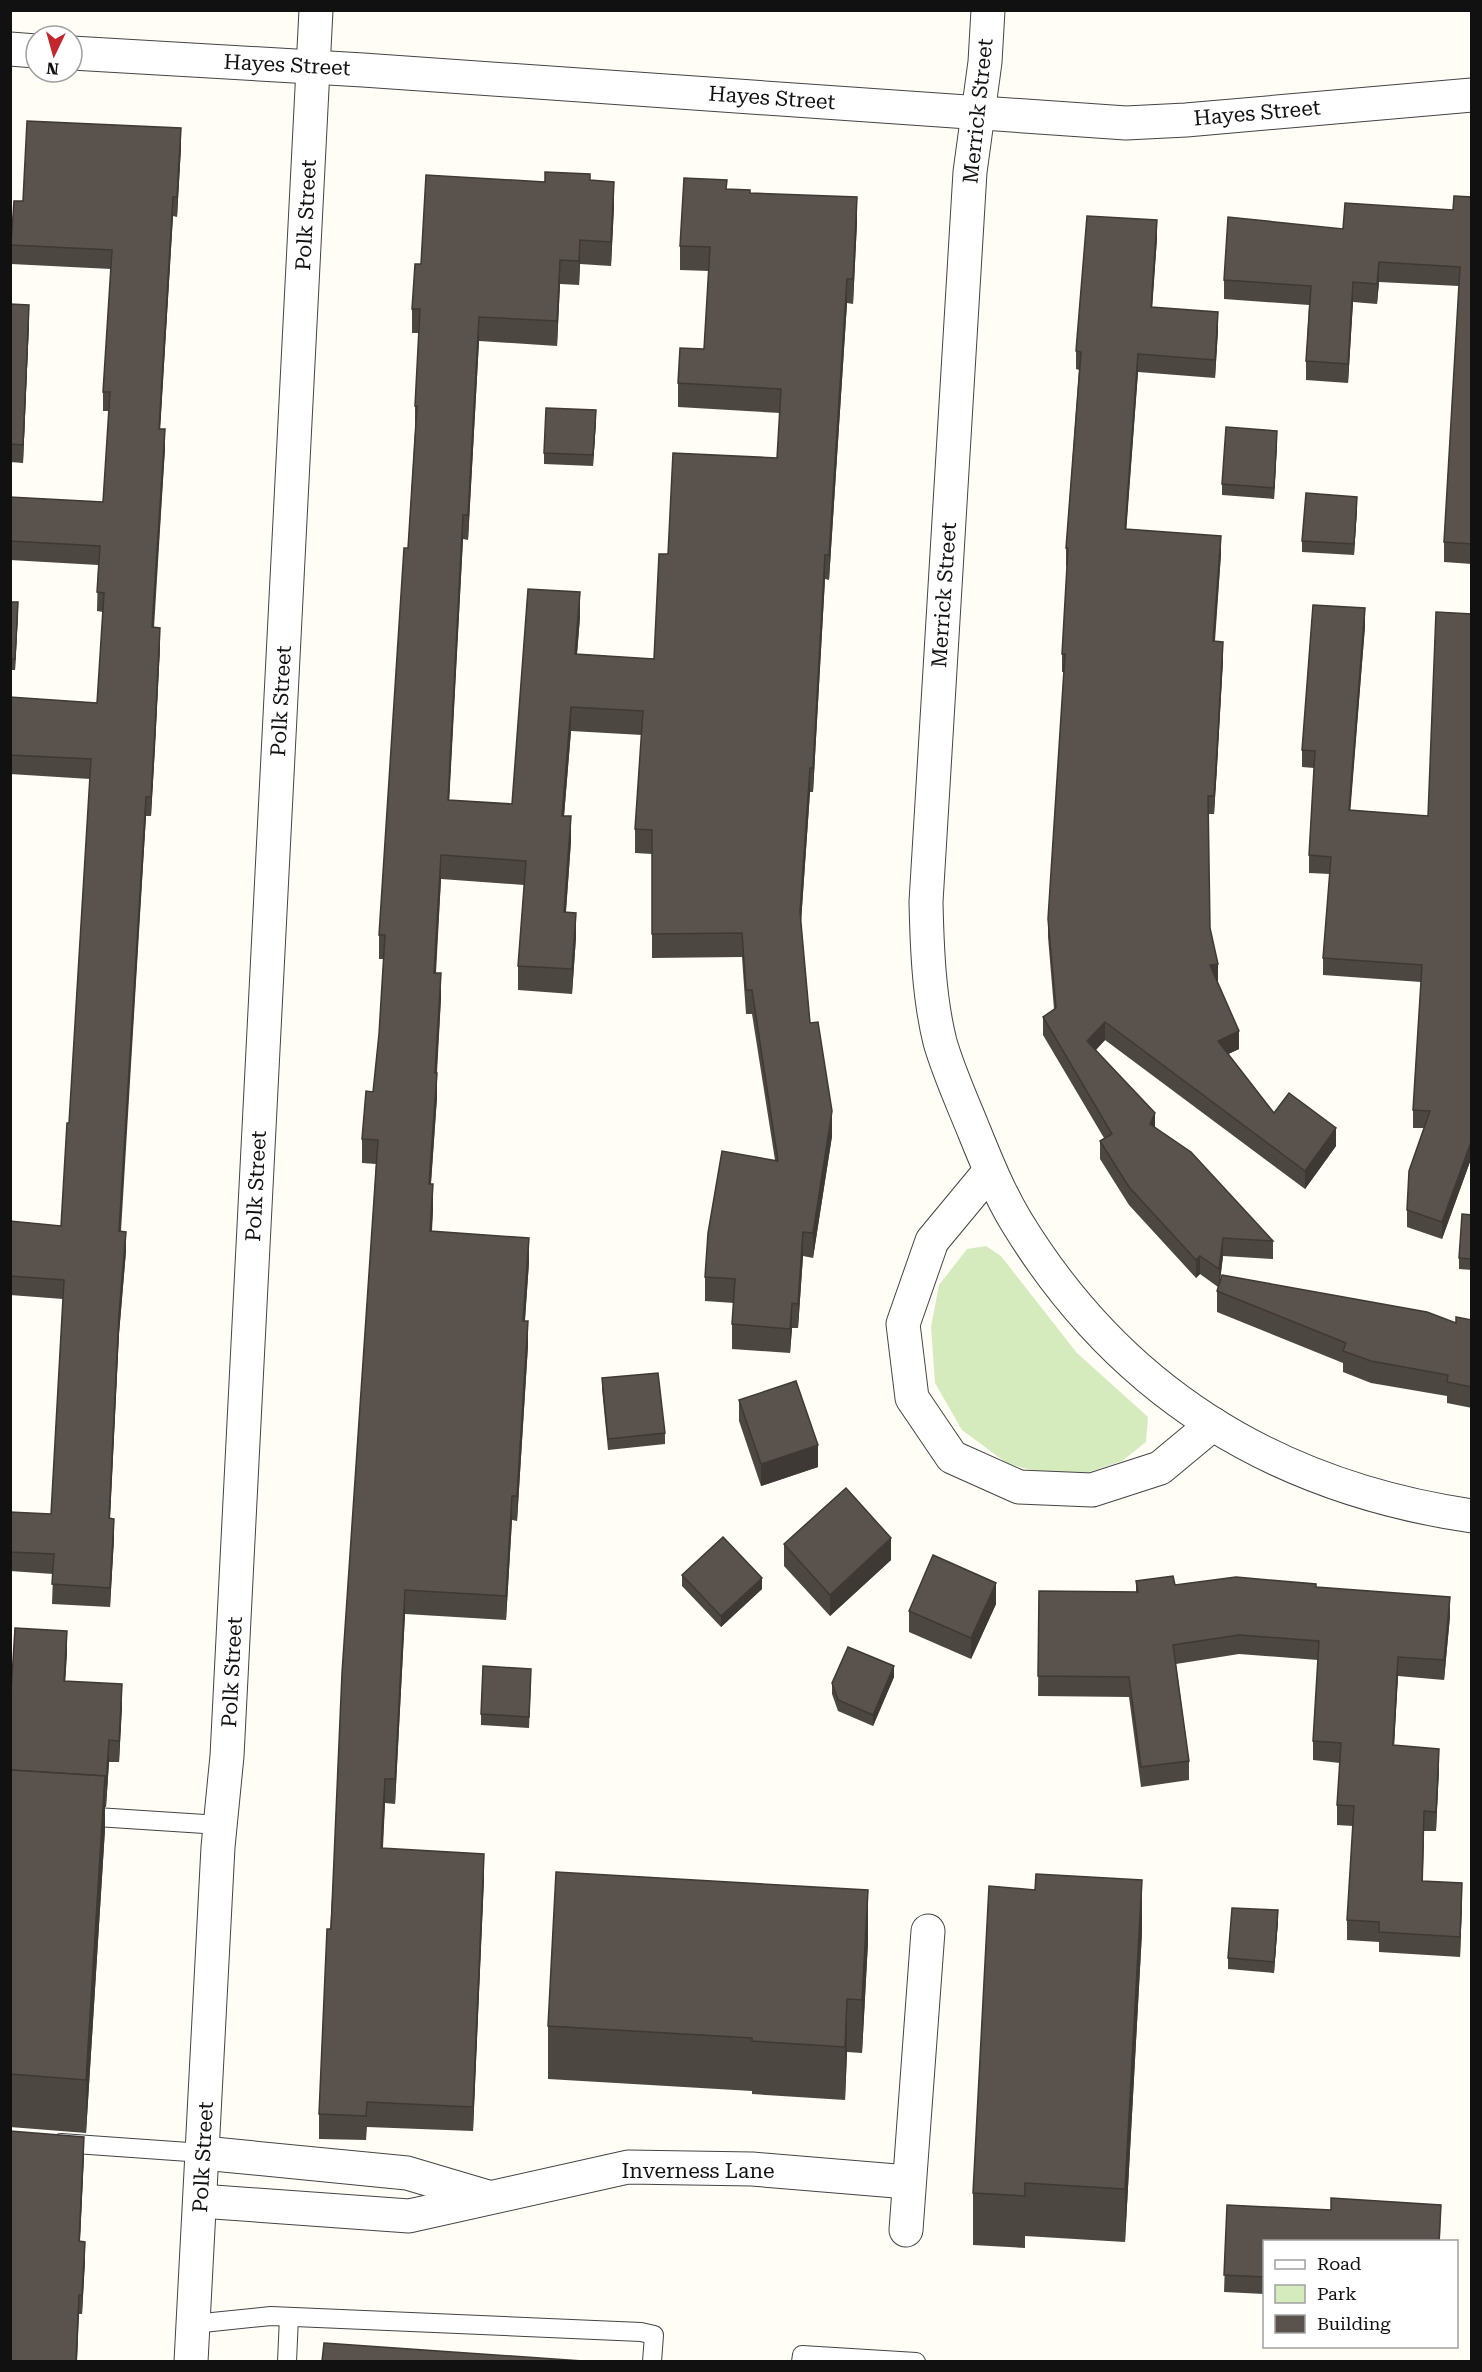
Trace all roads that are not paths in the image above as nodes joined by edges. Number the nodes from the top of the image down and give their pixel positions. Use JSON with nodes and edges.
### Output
{"nodes":[{"id":1,"x":316,"y":10,"type":"edge"},
{"id":2,"x":988,"y":10,"type":"edge"},
{"id":3,"x":84,"y":54,"type":"edge"},
{"id":4,"x":313,"y":67,"type":"junction"},
{"id":5,"x":1472,"y":94,"type":"edge"},
{"id":6,"x":978,"y":114,"type":"junction"},
{"id":7,"x":990,"y":1171,"type":"junction"},
{"id":8,"x":1213,"y":1424,"type":"junction"},
{"id":9,"x":1472,"y":1516,"type":"edge"},
{"id":10,"x":68,"y":1815,"type":"edge"},
{"id":11,"x":220,"y":1825,"type":"junction"},
{"id":12,"x":928,"y":1931,"type":"dead end"},
{"id":13,"x":44,"y":2141,"type":"edge"},
{"id":14,"x":203,"y":2153,"type":"junction"},
{"id":15,"x":908,"y":2182,"type":"junction"},
{"id":16,"x":490,"y":2198,"type":"junction"},
{"id":17,"x":200,"y":2201,"type":"junction"},
{"id":18,"x":906,"y":2230,"type":"dead end"},
{"id":19,"x":289,"y":2317,"type":"junction"},
{"id":20,"x":193,"y":2324,"type":"junction"},
{"id":21,"x":191,"y":2361,"type":"edge"},
{"id":22,"x":286,"y":2361,"type":"edge"},
{"id":23,"x":652,"y":2361,"type":"edge"},
{"id":24,"x":801,"y":2361,"type":"edge"},
{"id":25,"x":916,"y":2361,"type":"edge"}],
"edges":[{"from":1,"to":4,"type":"street","name":"Polk Street"},
{"from":2,"to":6,"type":"street","name":"Merrick Street"},
{"from":3,"to":4,"type":"street","name":"Hayes Street"},
{"from":4,"to":6,"type":"street","name":"Hayes Street"},
{"from":4,"to":11,"type":"street","name":"Polk Street"},
{"from":5,"to":6,"type":"street","name":"Hayes Street"},
{"from":6,"to":7,"type":"street","name":"Merrick Street"},
{"from":7,"to":8,"type":"street","name":"Merrick Street"},
{"from":7,"to":8,"type":"street"},
{"from":8,"to":9,"type":"street","name":"Merrick Street"},
{"from":10,"to":11,"type":"lane"},
{"from":11,"to":14,"type":"street","name":"Polk Street"},
{"from":12,"to":15,"type":"street"},
{"from":13,"to":14,"type":"lane"},
{"from":14,"to":16,"type":"street","name":"Inverness Lane"},
{"from":14,"to":17,"type":"street","name":"Polk Street"},
{"from":15,"to":16,"type":"street","name":"Inverness Lane"},
{"from":15,"to":18,"type":"street"},
{"from":16,"to":17,"type":"street","name":"Inverness Lane"},
{"from":17,"to":20,"type":"street","name":"Polk Street"},
{"from":19,"to":20,"type":"lane"},
{"from":19,"to":22,"type":"lane"},
{"from":19,"to":23,"type":"lane"},
{"from":20,"to":21,"type":"street","name":"Polk Street"},
{"from":24,"to":25,"type":"lane"}]}
